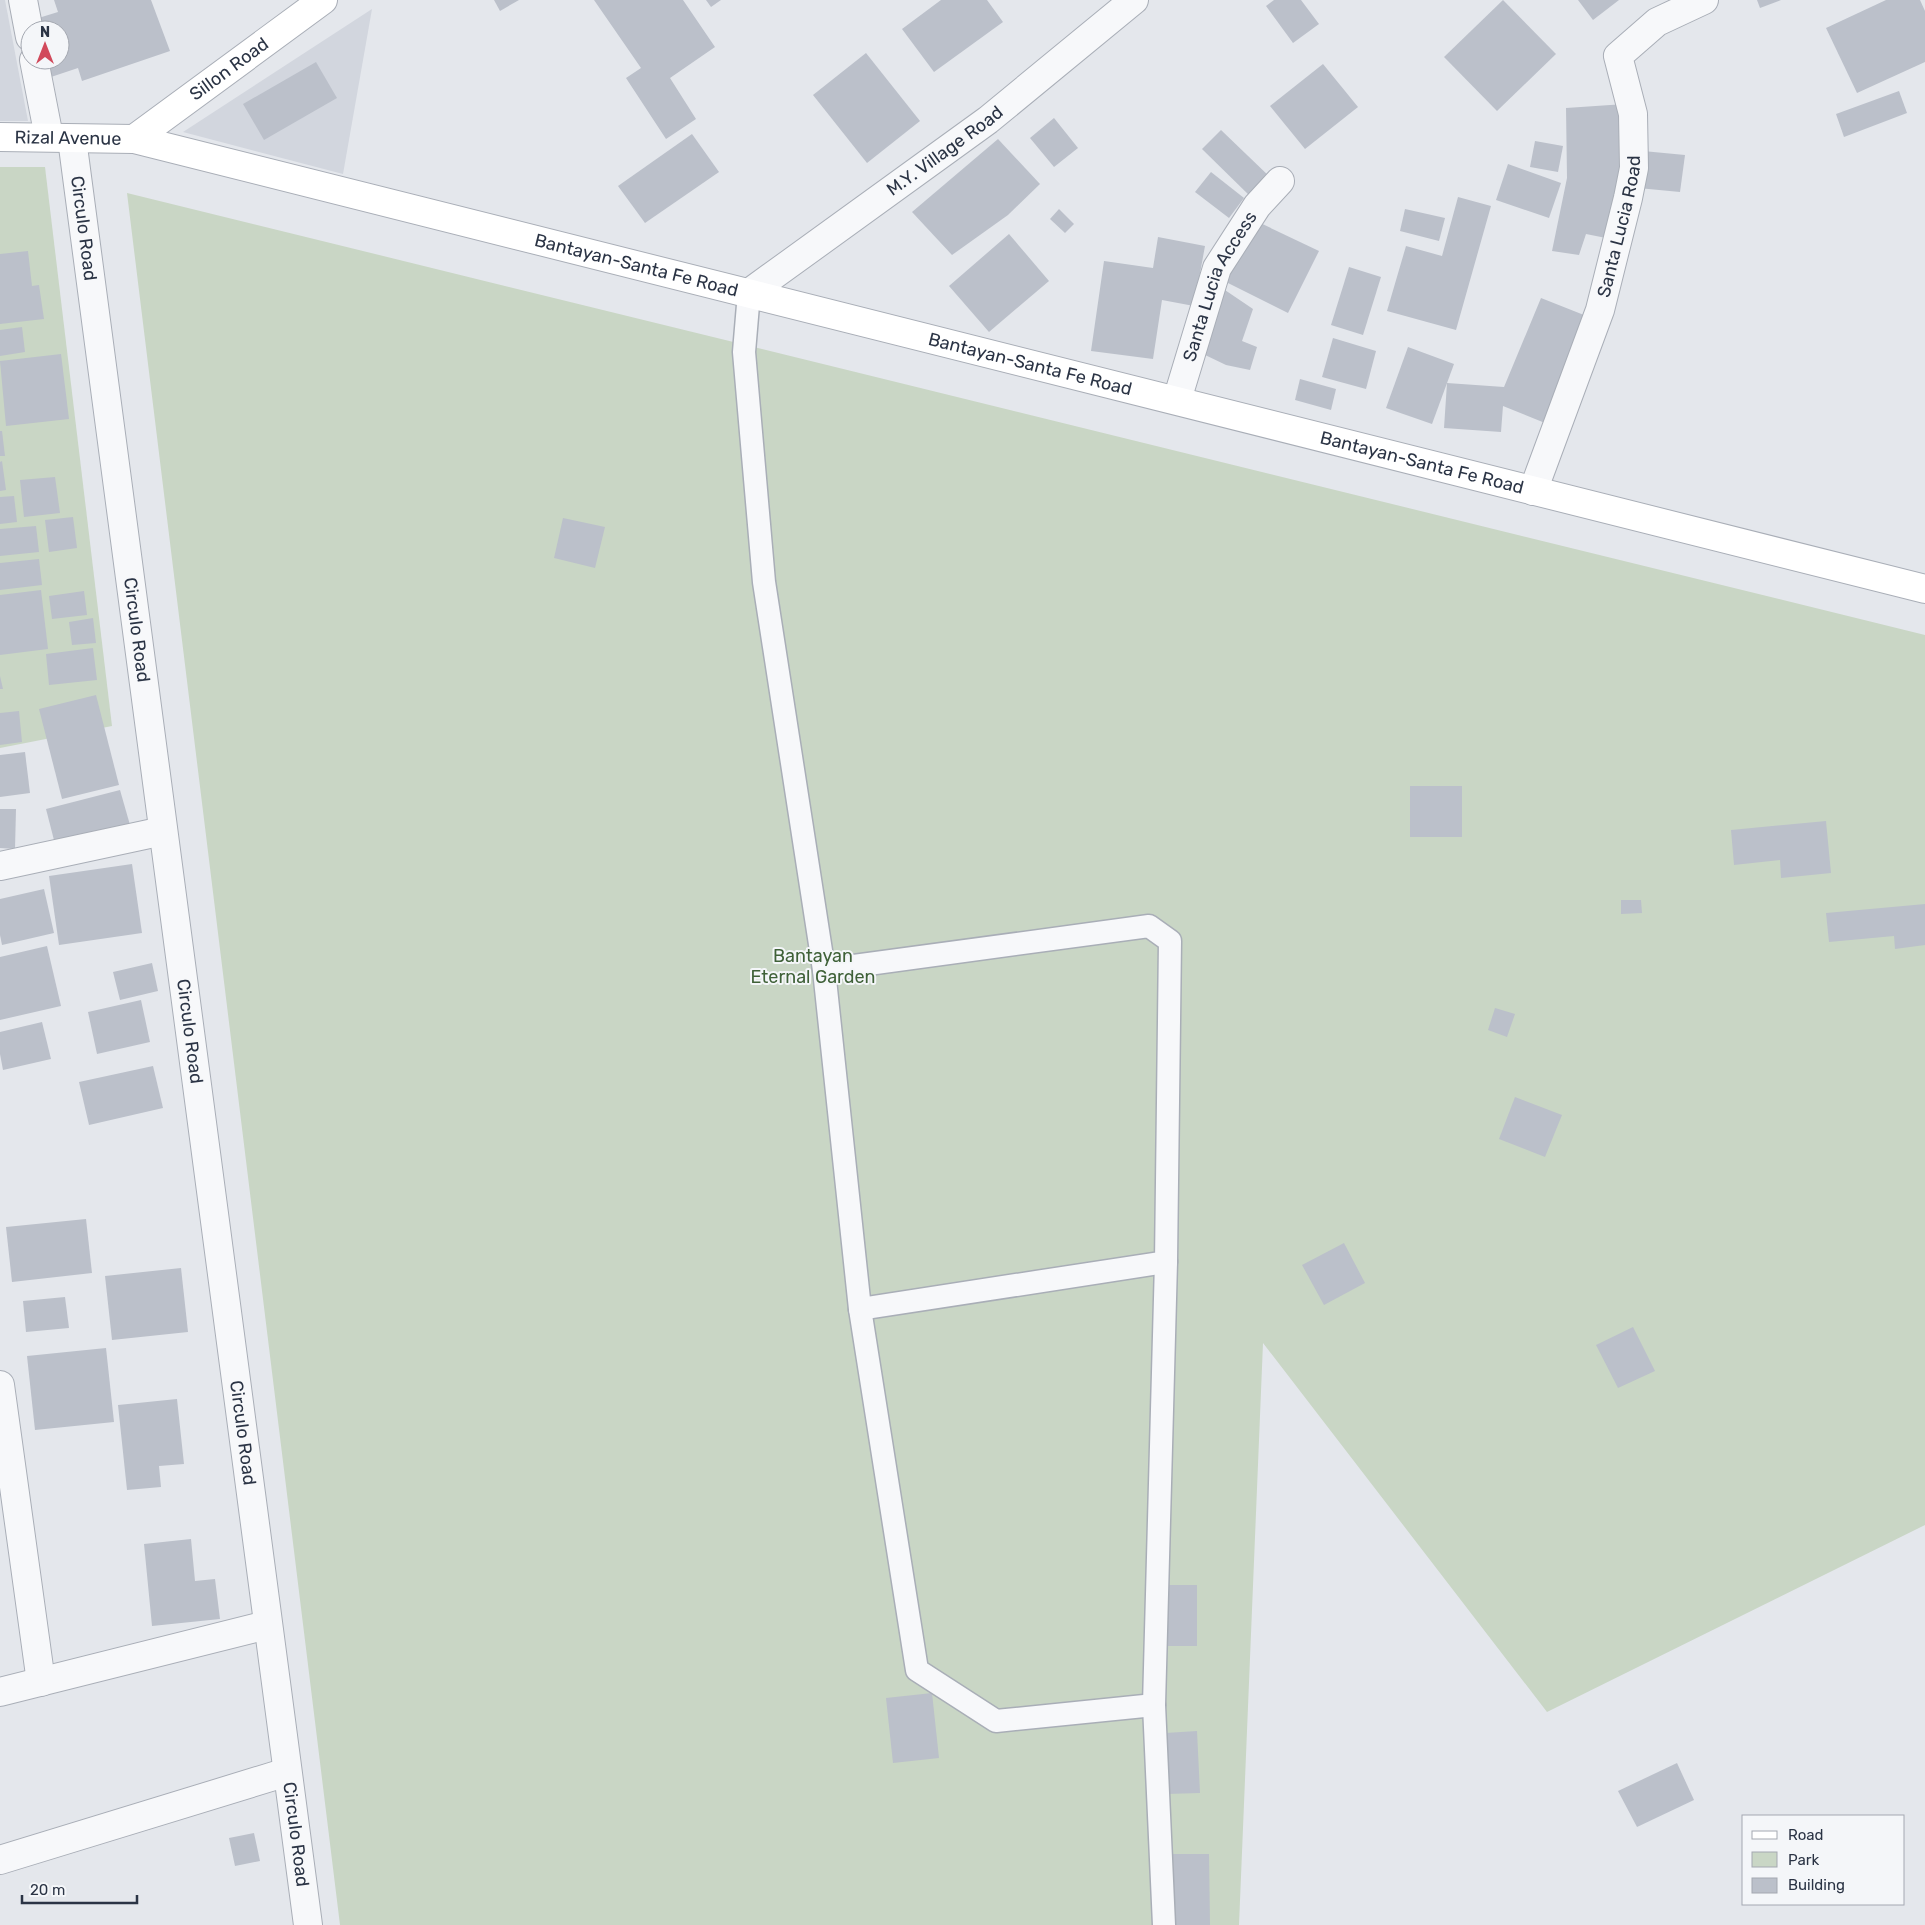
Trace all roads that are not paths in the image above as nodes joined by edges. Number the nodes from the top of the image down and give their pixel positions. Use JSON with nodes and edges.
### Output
{"nodes":[{"id":1,"x":23,"y":0,"type":"edge"},
{"id":2,"x":323,"y":0,"type":"edge"},
{"id":3,"x":1134,"y":0,"type":"edge"},
{"id":4,"x":1704,"y":0,"type":"edge"},
{"id":5,"x":27,"y":20,"type":"edge"},
{"id":6,"x":37,"y":70,"type":"edge"},
{"id":7,"x":0,"y":137,"type":"edge"},
{"id":8,"x":61,"y":138,"type":"junction"},
{"id":9,"x":134,"y":139,"type":"junction"},
{"id":10,"x":1280,"y":181,"type":"dead end"},
{"id":11,"x":749,"y":293,"type":"junction"},
{"id":12,"x":1177,"y":400,"type":"junction"},
{"id":13,"x":1533,"y":490,"type":"junction"},
{"id":14,"x":1925,"y":589,"type":"edge"},
{"id":15,"x":163,"y":831,"type":"junction"},
{"id":16,"x":0,"y":866,"type":"edge"},
{"id":17,"x":824,"y":970,"type":"junction"},
{"id":18,"x":1166,"y":1262,"type":"junction"},
{"id":19,"x":860,"y":1309,"type":"junction"},
{"id":20,"x":0,"y":1385,"type":"edge"},
{"id":21,"x":267,"y":1624,"type":"junction"},
{"id":22,"x":40,"y":1682,"type":"junction"},
{"id":23,"x":0,"y":1692,"type":"edge"},
{"id":24,"x":1154,"y":1705,"type":"junction"},
{"id":25,"x":288,"y":1772,"type":"junction"},
{"id":26,"x":0,"y":1860,"type":"edge"},
{"id":27,"x":308,"y":1925,"type":"edge"},
{"id":28,"x":1164,"y":1925,"type":"edge"}],
"edges":[{"from":1,"to":5,"type":"street"},
{"from":2,"to":9,"type":"main road","name":"Sillon Road"},
{"from":3,"to":11,"type":"street","name":"M.Y. Village Road"},
{"from":4,"to":13,"type":"street","name":"Santa Lucia Road"},
{"from":6,"to":8,"type":"street","name":"Circulo Road"},
{"from":7,"to":8,"type":"main road","name":"Rizal Avenue"},
{"from":8,"to":9,"type":"main road","name":"Rizal Avenue"},
{"from":8,"to":15,"type":"street","name":"Circulo Road"},
{"from":9,"to":11,"type":"main road","name":"Bantayan-Santa Fe Road"},
{"from":10,"to":12,"type":"street","name":"Santa Lucia Access"},
{"from":11,"to":12,"type":"main road","name":"Bantayan-Santa Fe Road"},
{"from":11,"to":17,"type":"lane"},
{"from":12,"to":13,"type":"main road","name":"Bantayan-Santa Fe Road"},
{"from":13,"to":14,"type":"main road","name":"Bantayan-Santa Fe Road"},
{"from":15,"to":16,"type":"street"},
{"from":15,"to":21,"type":"street","name":"Circulo Road"},
{"from":17,"to":18,"type":"lane"},
{"from":17,"to":19,"type":"lane"},
{"from":18,"to":19,"type":"lane"},
{"from":18,"to":24,"type":"lane"},
{"from":19,"to":24,"type":"lane"},
{"from":20,"to":22,"type":"street"},
{"from":21,"to":22,"type":"street"},
{"from":21,"to":25,"type":"street","name":"Circulo Road"},
{"from":22,"to":23,"type":"street"},
{"from":24,"to":28,"type":"lane"},
{"from":25,"to":26,"type":"street"},
{"from":25,"to":27,"type":"street","name":"Circulo Road"}]}
